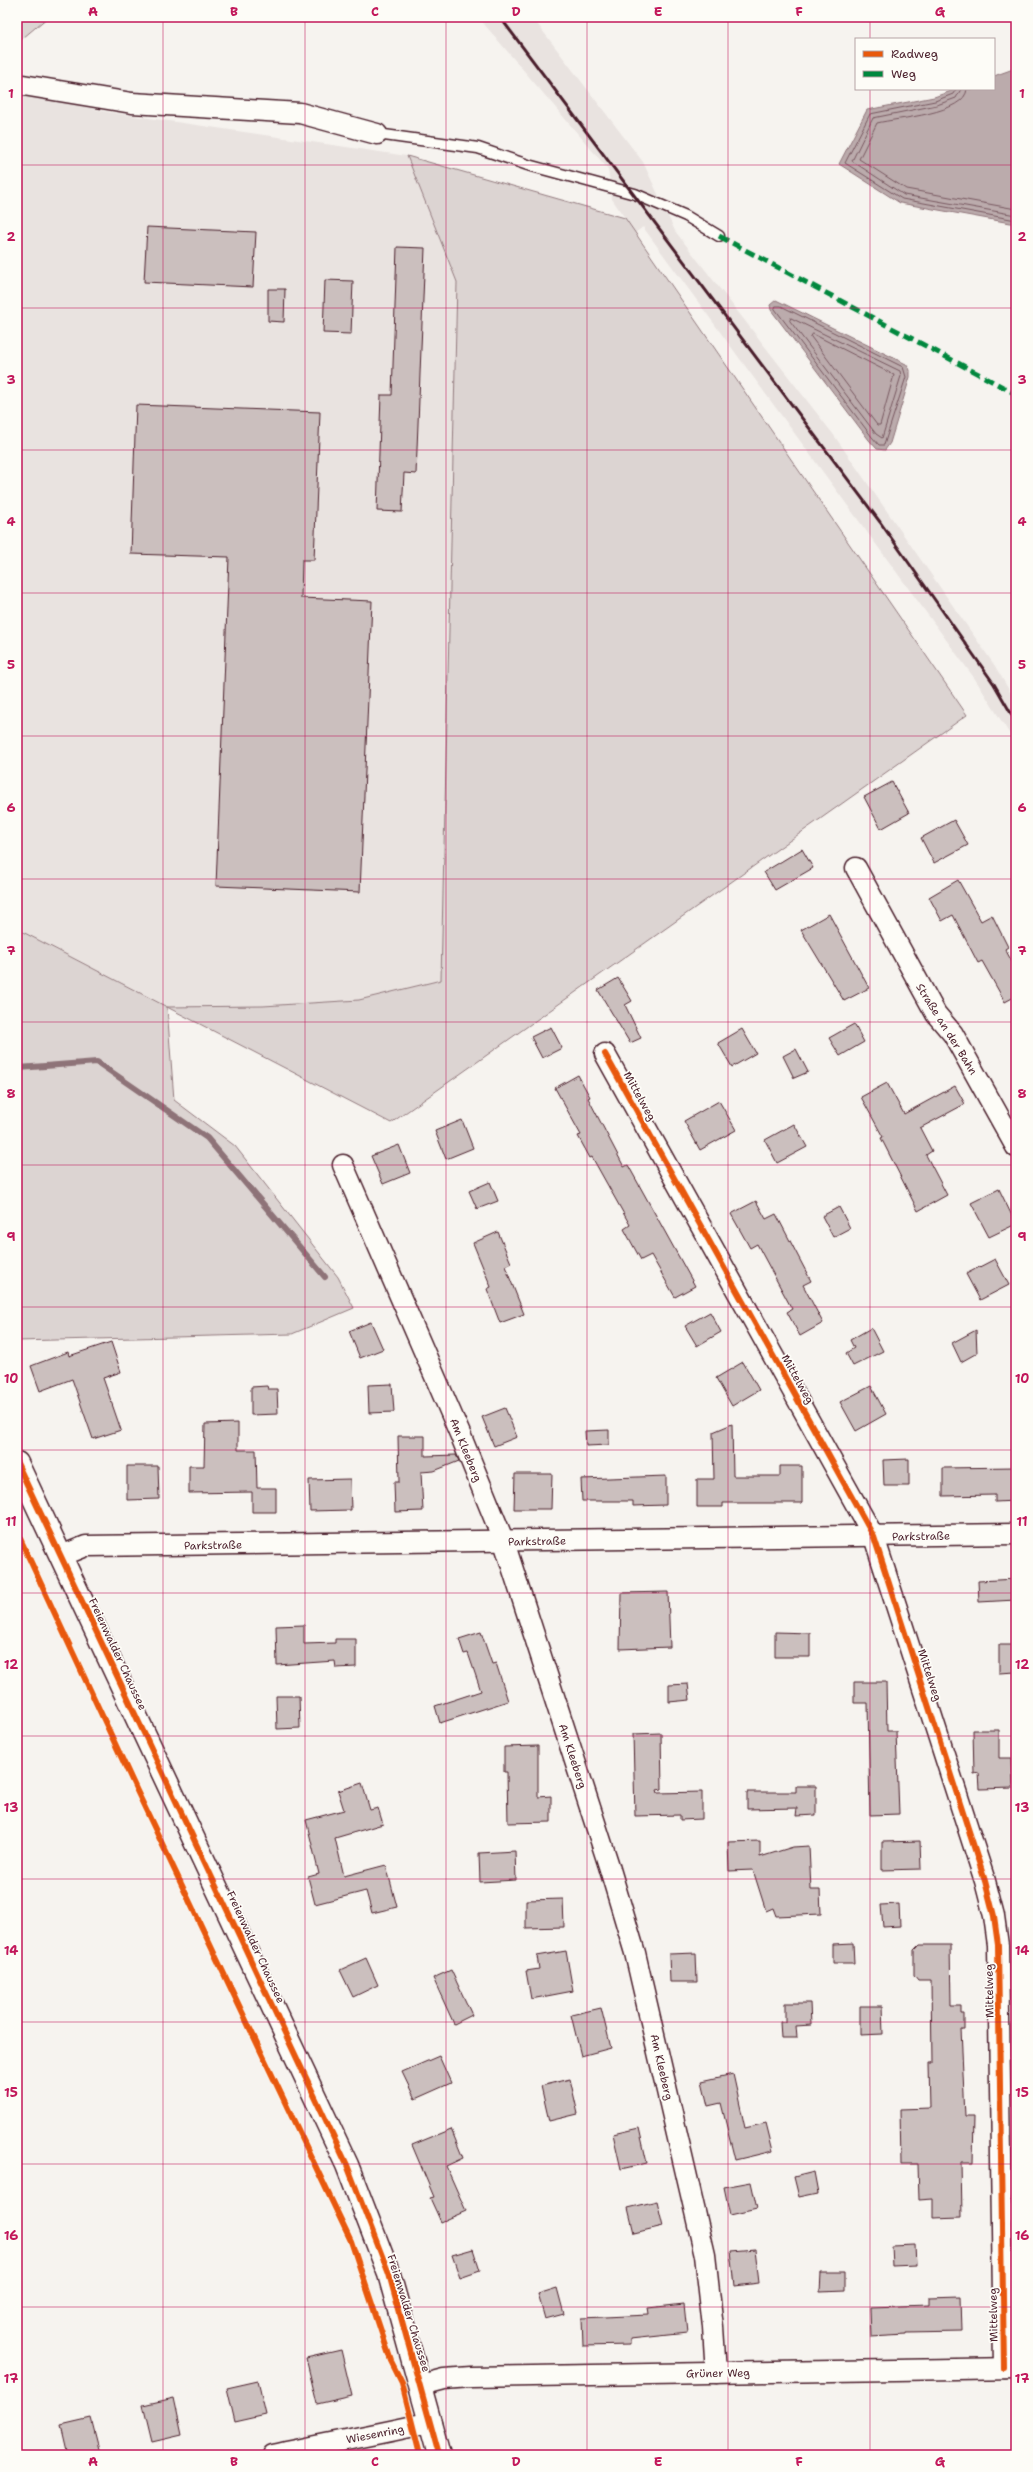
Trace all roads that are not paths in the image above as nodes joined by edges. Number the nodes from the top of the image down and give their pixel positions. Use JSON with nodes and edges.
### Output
{"nodes":[{"id":1,"x":17,"y":84,"type":"edge"},
{"id":2,"x":377,"y":134,"type":"joint"},
{"id":3,"x":719,"y":236,"type":"dead end"},
{"id":4,"x":856,"y":868,"type":"dead end"},
{"id":5,"x":605,"y":1054,"type":"dead end"},
{"id":6,"x":1016,"y":1147,"type":"edge"},
{"id":7,"x":343,"y":1164,"type":"dead end"},
{"id":8,"x":17,"y":1463,"type":"edge"},
{"id":9,"x":1016,"y":1534,"type":"edge"},
{"id":10,"x":874,"y":1537,"type":"junction"},
{"id":11,"x":504,"y":1542,"type":"junction"},
{"id":12,"x":61,"y":1556,"type":"junction"},
{"id":13,"x":1010,"y":2368,"type":"edge"},
{"id":14,"x":716,"y":2373,"type":"junction"},
{"id":15,"x":421,"y":2385,"type":"junction"},
{"id":16,"x":430,"y":2422,"type":"junction"},
{"id":17,"x":273,"y":2455,"type":"edge"},
{"id":18,"x":438,"y":2455,"type":"edge"}],
"edges":[{"from":1,"to":2,"type":"street"},
{"from":2,"to":3,"type":"lane"},
{"from":4,"to":6,"type":"street","name":"Straße an der Bahn"},
{"from":5,"to":10,"type":"street","name":"Mittelweg"},
{"from":7,"to":11,"type":"street","name":"Am Kleeberg"},
{"from":8,"to":12,"type":"main road","name":"Freienwalder Chaussee"},
{"from":9,"to":10,"type":"street","name":"Parkstraße"},
{"from":10,"to":11,"type":"street","name":"Parkstraße"},
{"from":10,"to":13,"type":"street","name":"Mittelweg"},
{"from":11,"to":12,"type":"street","name":"Parkstraße"},
{"from":11,"to":14,"type":"street","name":"Am Kleeberg"},
{"from":12,"to":15,"type":"main road","name":"Freienwalder Chaussee"},
{"from":13,"to":14,"type":"street","name":"Grüner Weg"},
{"from":14,"to":15,"type":"street","name":"Grüner Weg"},
{"from":15,"to":16,"type":"main road","name":"Freienwalder Chaussee"},
{"from":16,"to":17,"type":"street","name":"Wiesenring"},
{"from":16,"to":18,"type":"main road","name":"Freienwalder Chaussee"}]}
